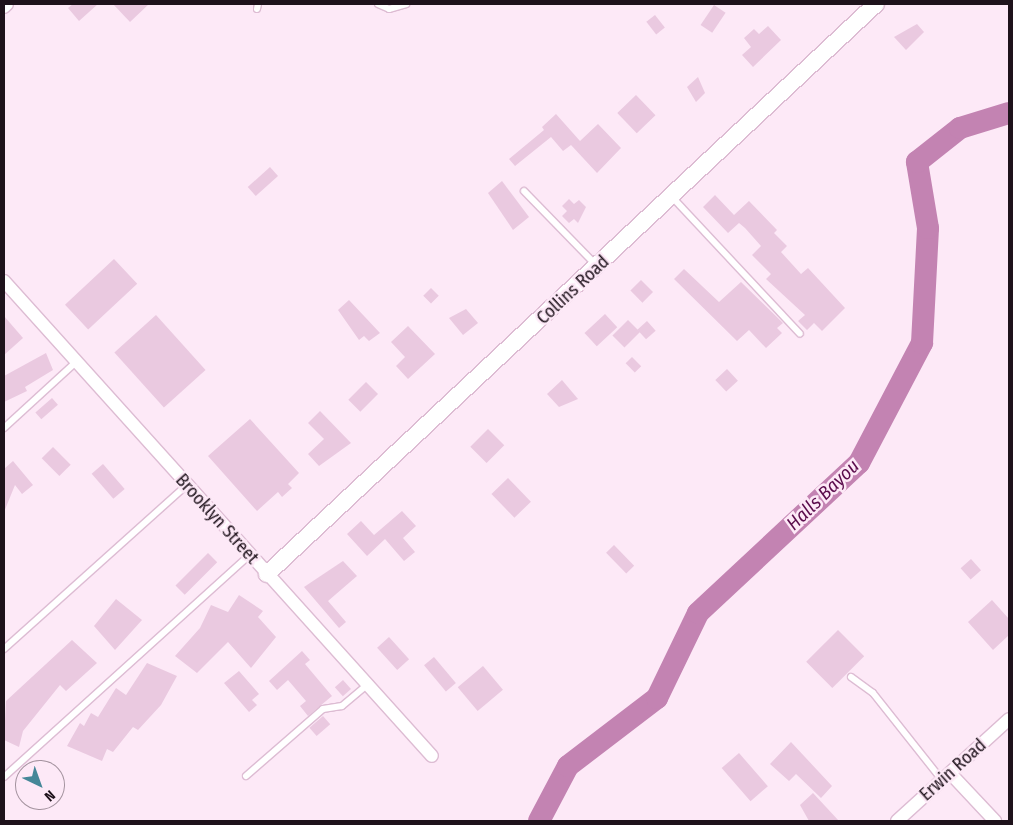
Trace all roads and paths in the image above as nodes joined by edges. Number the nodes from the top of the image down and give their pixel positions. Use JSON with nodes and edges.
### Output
{"nodes":[{"id":1,"x":378,"y":4,"type":"edge"},
{"id":2,"x":406,"y":4,"type":"edge"},
{"id":3,"x":876,"y":4,"type":"edge"},
{"id":4,"x":524,"y":191,"type":"dead end"},
{"id":5,"x":672,"y":197,"type":"junction"},
{"id":6,"x":598,"y":266,"type":"junction"},
{"id":7,"x":4,"y":281,"type":"edge"},
{"id":8,"x":800,"y":334,"type":"dead end"},
{"id":9,"x":76,"y":362,"type":"junction"},
{"id":10,"x":4,"y":428,"type":"edge"},
{"id":11,"x":187,"y":485,"type":"junction"},
{"id":12,"x":250,"y":555,"type":"junction"},
{"id":13,"x":267,"y":574,"type":"junction"},
{"id":14,"x":4,"y":648,"type":"edge"},
{"id":15,"x":851,"y":677,"type":"dead end"},
{"id":16,"x":367,"y":685,"type":"junction"},
{"id":17,"x":1009,"y":719,"type":"edge"},
{"id":18,"x":432,"y":756,"type":"dead end"},
{"id":19,"x":246,"y":776,"type":"dead end"},
{"id":20,"x":946,"y":776,"type":"junction"},
{"id":21,"x":4,"y":777,"type":"edge"},
{"id":22,"x":897,"y":821,"type":"edge"},
{"id":23,"x":995,"y":821,"type":"edge"}],
"edges":[{"from":1,"to":2,"type":"lane"},
{"from":3,"to":5,"type":"street","name":"Collins Road"},
{"from":4,"to":6,"type":"lane"},
{"from":5,"to":6,"type":"street","name":"Collins Road"},
{"from":5,"to":8,"type":"lane"},
{"from":6,"to":13,"type":"street","name":"Collins Road"},
{"from":7,"to":9,"type":"street","name":"Brooklyn Street"},
{"from":9,"to":10,"type":"lane"},
{"from":9,"to":11,"type":"street","name":"Brooklyn Street"},
{"from":11,"to":12,"type":"street","name":"Brooklyn Street"},
{"from":11,"to":14,"type":"lane"},
{"from":12,"to":13,"type":"street","name":"Brooklyn Street"},
{"from":12,"to":21,"type":"lane"},
{"from":13,"to":16,"type":"street","name":"Brooklyn Street"},
{"from":15,"to":20,"type":"lane"},
{"from":16,"to":18,"type":"street","name":"Brooklyn Street"},
{"from":16,"to":19,"type":"lane"},
{"from":17,"to":20,"type":"street","name":"Erwin Road"},
{"from":20,"to":22,"type":"street","name":"Erwin Road"},
{"from":20,"to":23,"type":"street"}]}
